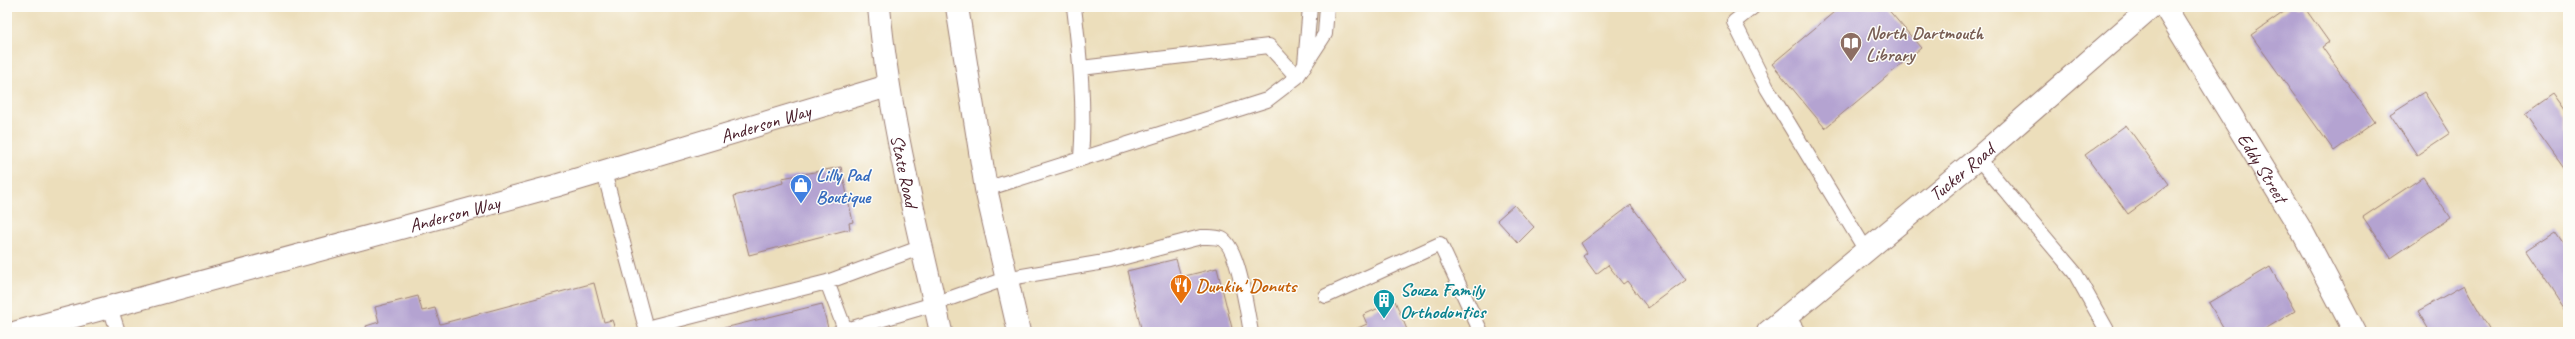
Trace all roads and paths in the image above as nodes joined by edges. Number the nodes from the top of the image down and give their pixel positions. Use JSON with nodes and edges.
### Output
{"nodes":[{"id":1,"x":879,"y":7,"type":"edge"},
{"id":2,"x":957,"y":7,"type":"edge"},
{"id":3,"x":1074,"y":7,"type":"edge"},
{"id":4,"x":1310,"y":7,"type":"edge"},
{"id":5,"x":1327,"y":7,"type":"edge"},
{"id":6,"x":1753,"y":7,"type":"edge"},
{"id":7,"x":2151,"y":7,"type":"edge"},
{"id":8,"x":2165,"y":7,"type":"edge"},
{"id":9,"x":1305,"y":65,"type":"junction"},
{"id":10,"x":1081,"y":68,"type":"junction"},
{"id":11,"x":1297,"y":76,"type":"junction"},
{"id":12,"x":888,"y":86,"type":"junction"},
{"id":13,"x":1081,"y":158,"type":"junction"},
{"id":14,"x":1978,"y":158,"type":"junction"},
{"id":15,"x":604,"y":172,"type":"junction"},
{"id":16,"x":986,"y":189,"type":"junction"},
{"id":17,"x":922,"y":247,"type":"junction"},
{"id":18,"x":1867,"y":252,"type":"junction"},
{"id":19,"x":1005,"y":279,"type":"junction"},
{"id":20,"x":827,"y":282,"type":"junction"},
{"id":21,"x":1326,"y":296,"type":"dead end"},
{"id":22,"x":934,"y":304,"type":"junction"},
{"id":23,"x":110,"y":307,"type":"junction"},
{"id":24,"x":1793,"y":324,"type":"edge"},
{"id":25,"x":646,"y":330,"type":"edge"},
{"id":26,"x":843,"y":331,"type":"edge"},
{"id":27,"x":17,"y":332,"type":"edge"},
{"id":28,"x":118,"y":332,"type":"edge"},
{"id":29,"x":941,"y":332,"type":"edge"},
{"id":30,"x":1019,"y":332,"type":"edge"},
{"id":31,"x":1251,"y":332,"type":"edge"},
{"id":32,"x":1481,"y":332,"type":"edge"},
{"id":33,"x":1768,"y":332,"type":"edge"},
{"id":34,"x":2108,"y":332,"type":"edge"},
{"id":35,"x":2355,"y":332,"type":"edge"}],
"edges":[{"from":1,"to":12,"type":"street","name":"State Road"},
{"from":2,"to":16,"type":"street"},
{"from":3,"to":10,"type":"lane"},
{"from":4,"to":9,"type":"lane"},
{"from":5,"to":9,"type":"lane"},
{"from":6,"to":18,"type":"lane"},
{"from":7,"to":14,"type":"street","name":"Tucker Road"},
{"from":8,"to":35,"type":"street","name":"Eddy Street"},
{"from":9,"to":11,"type":"lane"},
{"from":10,"to":11,"type":"lane"},
{"from":10,"to":13,"type":"lane"},
{"from":11,"to":13,"type":"lane"},
{"from":12,"to":15,"type":"street","name":"Anderson Way"},
{"from":12,"to":17,"type":"street","name":"State Road"},
{"from":13,"to":16,"type":"lane"},
{"from":14,"to":18,"type":"street","name":"Tucker Road"},
{"from":14,"to":34,"type":"lane"},
{"from":15,"to":23,"type":"street","name":"Anderson Way"},
{"from":15,"to":25,"type":"lane"},
{"from":16,"to":19,"type":"street"},
{"from":17,"to":20,"type":"lane"},
{"from":17,"to":22,"type":"street","name":"State Road"},
{"from":18,"to":24,"type":"street","name":"Tucker Road"},
{"from":19,"to":22,"type":"lane"},
{"from":19,"to":30,"type":"street"},
{"from":19,"to":31,"type":"lane"},
{"from":20,"to":25,"type":"lane"},
{"from":20,"to":26,"type":"lane"},
{"from":21,"to":32,"type":"lane"},
{"from":22,"to":26,"type":"lane"},
{"from":22,"to":29,"type":"street","name":"State Road"},
{"from":23,"to":27,"type":"street","name":"Anderson Way"},
{"from":23,"to":28,"type":"lane"},
{"from":24,"to":33,"type":"street","name":"Tucker Road"}]}
